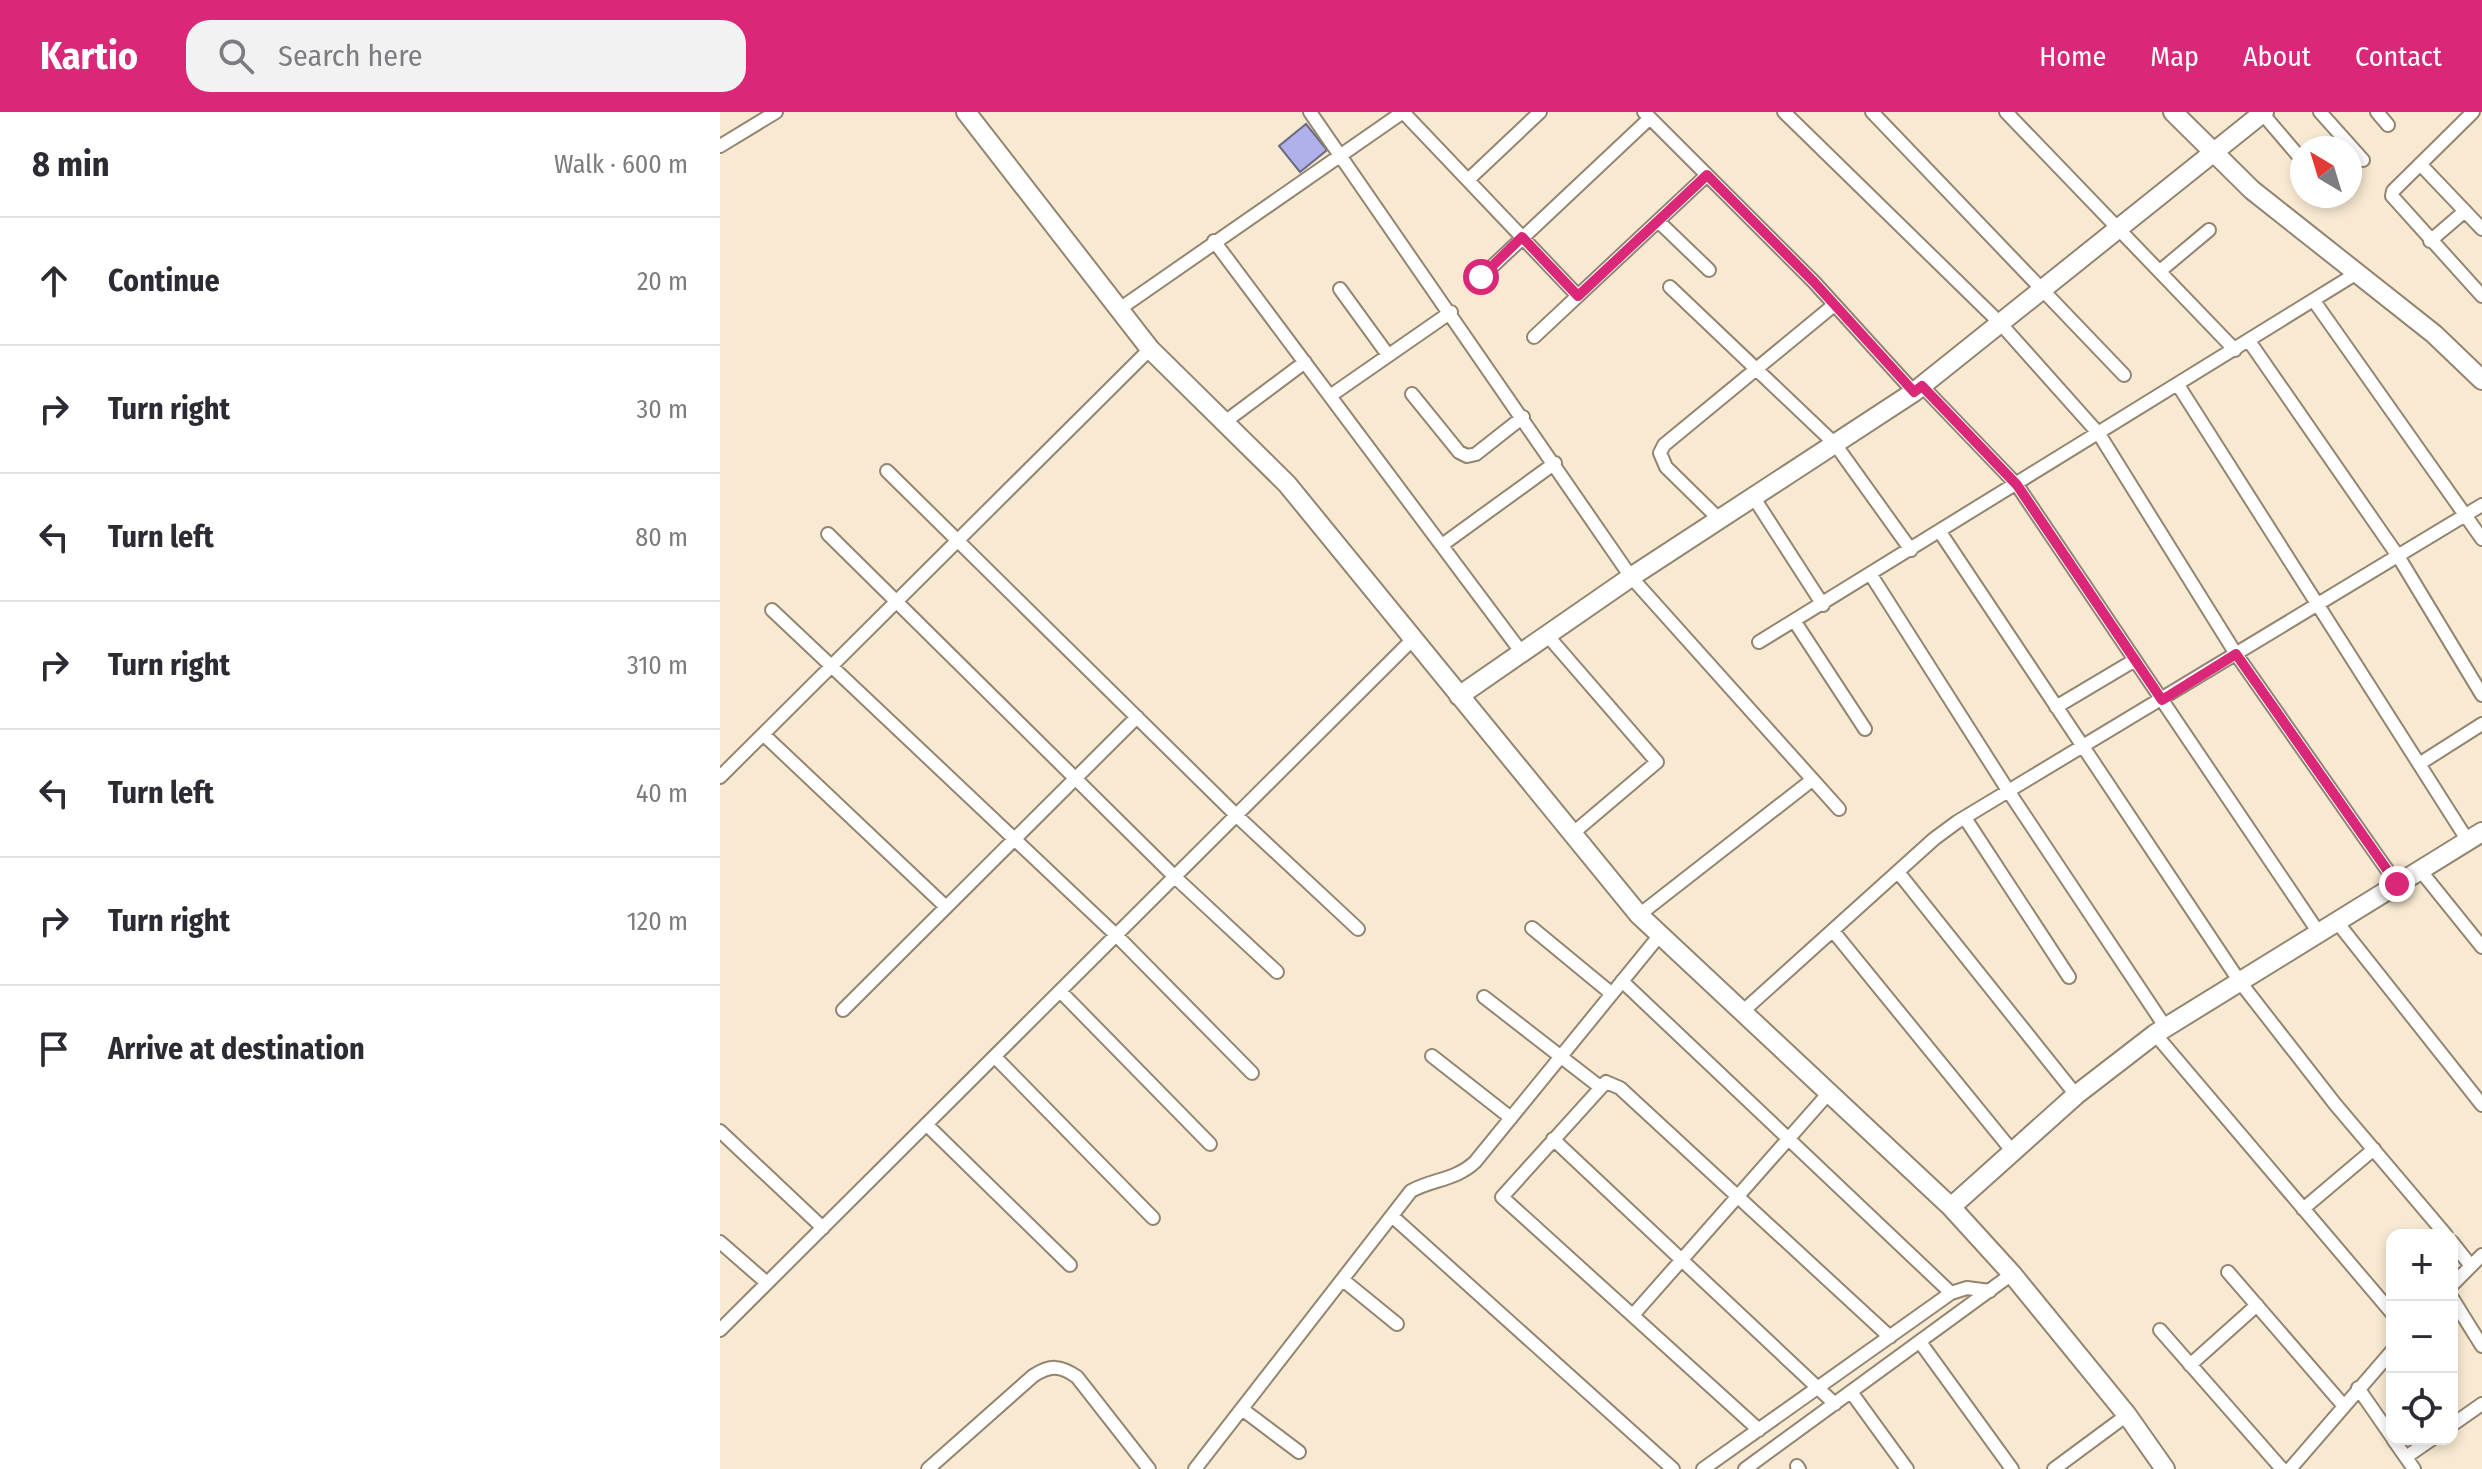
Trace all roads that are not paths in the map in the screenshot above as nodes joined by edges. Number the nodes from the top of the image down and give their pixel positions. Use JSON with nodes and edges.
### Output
{"nodes":[{"id":1,"x":776,"y":112,"type":"edge"},
{"id":2,"x":966,"y":112,"type":"edge"},
{"id":3,"x":1310,"y":112,"type":"edge"},
{"id":4,"x":1403,"y":112,"type":"edge"},
{"id":5,"x":1540,"y":112,"type":"edge"},
{"id":6,"x":1784,"y":112,"type":"edge"},
{"id":7,"x":1872,"y":112,"type":"edge"},
{"id":8,"x":2006,"y":112,"type":"edge"},
{"id":9,"x":2173,"y":112,"type":"edge"},
{"id":10,"x":2320,"y":112,"type":"edge"},
{"id":11,"x":2377,"y":112,"type":"edge"},
{"id":12,"x":2473,"y":112,"type":"edge"},
{"id":13,"x":2263,"y":113,"type":"edge"},
{"id":14,"x":1647,"y":115,"type":"edge"},
{"id":15,"x":2388,"y":125,"type":"dead end"},
{"id":16,"x":720,"y":146,"type":"edge"},
{"id":17,"x":2290,"y":146,"type":"edge"},
{"id":18,"x":2213,"y":152,"type":"junction"},
{"id":19,"x":1339,"y":156,"type":"junction"},
{"id":20,"x":2363,"y":160,"type":"dead end"},
{"id":21,"x":2420,"y":164,"type":"junction"},
{"id":22,"x":1707,"y":175,"type":"junction"},
{"id":23,"x":1468,"y":180,"type":"junction"},
{"id":24,"x":2465,"y":211,"type":"junction"},
{"id":25,"x":1658,"y":221,"type":"junction"},
{"id":26,"x":2119,"y":227,"type":"junction"},
{"id":27,"x":2482,"y":229,"type":"edge"},
{"id":28,"x":2209,"y":230,"type":"dead end"},
{"id":29,"x":1522,"y":237,"type":"junction"},
{"id":30,"x":1214,"y":241,"type":"junction"},
{"id":31,"x":2430,"y":241,"type":"junction"},
{"id":32,"x":1709,"y":270,"type":"dead end"},
{"id":33,"x":2160,"y":271,"type":"junction"},
{"id":34,"x":2357,"y":273,"type":"junction"},
{"id":35,"x":1481,"y":277,"type":"dead end"},
{"id":36,"x":1670,"y":287,"type":"dead end"},
{"id":37,"x":1340,"y":289,"type":"dead end"},
{"id":38,"x":2043,"y":289,"type":"junction"},
{"id":39,"x":1578,"y":296,"type":"junction"},
{"id":40,"x":2482,"y":296,"type":"edge"},
{"id":41,"x":2314,"y":301,"type":"junction"},
{"id":42,"x":1834,"y":305,"type":"junction"},
{"id":43,"x":1118,"y":310,"type":"junction"},
{"id":44,"x":1451,"y":312,"type":"junction"},
{"id":45,"x":2000,"y":323,"type":"junction"},
{"id":46,"x":1534,"y":337,"type":"dead end"},
{"id":47,"x":2249,"y":341,"type":"junction"},
{"id":48,"x":1150,"y":349,"type":"junction"},
{"id":49,"x":2235,"y":350,"type":"junction"},
{"id":50,"x":1388,"y":355,"type":"junction"},
{"id":51,"x":1305,"y":362,"type":"junction"},
{"id":52,"x":1755,"y":368,"type":"junction"},
{"id":53,"x":2124,"y":375,"type":"dead end"},
{"id":54,"x":2482,"y":380,"type":"edge"},
{"id":55,"x":2178,"y":385,"type":"junction"},
{"id":56,"x":1918,"y":389,"type":"junction"},
{"id":57,"x":1412,"y":394,"type":"dead end"},
{"id":58,"x":1330,"y":396,"type":"junction"},
{"id":59,"x":1523,"y":417,"type":"junction"},
{"id":60,"x":1222,"y":424,"type":"junction"},
{"id":61,"x":2099,"y":434,"type":"junction"},
{"id":62,"x":1835,"y":444,"type":"junction"},
{"id":63,"x":1555,"y":463,"type":"junction"},
{"id":64,"x":887,"y":471,"type":"dead end"},
{"id":65,"x":2017,"y":485,"type":"junction"},
{"id":66,"x":1754,"y":498,"type":"junction"},
{"id":67,"x":2482,"y":505,"type":"edge"},
{"id":68,"x":2466,"y":515,"type":"junction"},
{"id":69,"x":1720,"y":520,"type":"junction"},
{"id":70,"x":1940,"y":532,"type":"junction"},
{"id":71,"x":828,"y":534,"type":"dead end"},
{"id":72,"x":2482,"y":539,"type":"edge"},
{"id":73,"x":958,"y":541,"type":"junction"},
{"id":74,"x":1442,"y":545,"type":"junction"},
{"id":75,"x":1911,"y":550,"type":"junction"},
{"id":76,"x":2398,"y":556,"type":"junction"},
{"id":77,"x":1871,"y":575,"type":"junction"},
{"id":78,"x":1631,"y":577,"type":"junction"},
{"id":79,"x":897,"y":601,"type":"junction"},
{"id":80,"x":1823,"y":605,"type":"junction"},
{"id":81,"x":2317,"y":605,"type":"junction"},
{"id":82,"x":772,"y":610,"type":"dead end"},
{"id":83,"x":1795,"y":622,"type":"junction"},
{"id":84,"x":1547,"y":635,"type":"junction"},
{"id":85,"x":1413,"y":639,"type":"junction"},
{"id":86,"x":1759,"y":642,"type":"dead end"},
{"id":87,"x":1522,"y":653,"type":"junction"},
{"id":88,"x":2236,"y":654,"type":"junction"},
{"id":89,"x":2135,"y":660,"type":"junction"},
{"id":90,"x":831,"y":666,"type":"junction"},
{"id":91,"x":2482,"y":695,"type":"edge"},
{"id":92,"x":1459,"y":696,"type":"junction"},
{"id":93,"x":2162,"y":700,"type":"junction"},
{"id":94,"x":2056,"y":707,"type":"junction"},
{"id":95,"x":1137,"y":717,"type":"junction"},
{"id":96,"x":2482,"y":724,"type":"edge"},
{"id":97,"x":1865,"y":729,"type":"dead end"},
{"id":98,"x":763,"y":734,"type":"junction"},
{"id":99,"x":2083,"y":747,"type":"junction"},
{"id":100,"x":2419,"y":764,"type":"junction"},
{"id":101,"x":720,"y":777,"type":"edge"},
{"id":102,"x":1075,"y":778,"type":"junction"},
{"id":103,"x":1812,"y":780,"type":"junction"},
{"id":104,"x":2009,"y":792,"type":"junction"},
{"id":105,"x":1839,"y":809,"type":"dead end"},
{"id":106,"x":1238,"y":817,"type":"junction"},
{"id":107,"x":1965,"y":818,"type":"junction"},
{"id":108,"x":1572,"y":834,"type":"junction"},
{"id":109,"x":2475,"y":836,"type":"edge"},
{"id":110,"x":1014,"y":839,"type":"junction"},
{"id":111,"x":2420,"y":870,"type":"junction"},
{"id":112,"x":1898,"y":872,"type":"junction"},
{"id":113,"x":1176,"y":878,"type":"junction"},
{"id":114,"x":2397,"y":884,"type":"junction"},
{"id":115,"x":946,"y":907,"type":"junction"},
{"id":116,"x":1639,"y":915,"type":"junction"},
{"id":117,"x":2337,"y":922,"type":"junction"},
{"id":118,"x":1532,"y":928,"type":"dead end"},
{"id":119,"x":1358,"y":929,"type":"dead end"},
{"id":120,"x":1833,"y":931,"type":"junction"},
{"id":121,"x":2319,"y":933,"type":"junction"},
{"id":122,"x":1117,"y":936,"type":"junction"},
{"id":123,"x":1659,"y":936,"type":"junction"},
{"id":124,"x":2482,"y":947,"type":"edge"},
{"id":125,"x":1277,"y":972,"type":"dead end"},
{"id":126,"x":2069,"y":977,"type":"dead end"},
{"id":127,"x":1622,"y":981,"type":"junction"},
{"id":128,"x":2240,"y":982,"type":"junction"},
{"id":129,"x":1061,"y":992,"type":"junction"},
{"id":130,"x":1612,"y":994,"type":"junction"},
{"id":131,"x":1484,"y":997,"type":"dead end"},
{"id":132,"x":843,"y":1010,"type":"dead end"},
{"id":133,"x":1741,"y":1013,"type":"junction"},
{"id":134,"x":2160,"y":1031,"type":"junction"},
{"id":135,"x":1432,"y":1056,"type":"dead end"},
{"id":136,"x":1561,"y":1056,"type":"junction"},
{"id":137,"x":995,"y":1057,"type":"junction"},
{"id":138,"x":1252,"y":1073,"type":"dead end"},
{"id":139,"x":1600,"y":1087,"type":"junction"},
{"id":140,"x":1827,"y":1095,"type":"junction"},
{"id":141,"x":2076,"y":1095,"type":"junction"},
{"id":142,"x":2482,"y":1105,"type":"edge"},
{"id":143,"x":1511,"y":1118,"type":"junction"},
{"id":144,"x":927,"y":1125,"type":"junction"},
{"id":145,"x":720,"y":1131,"type":"edge"},
{"id":146,"x":1553,"y":1139,"type":"junction"},
{"id":147,"x":1789,"y":1139,"type":"junction"},
{"id":148,"x":1210,"y":1144,"type":"dead end"},
{"id":149,"x":2374,"y":1149,"type":"junction"},
{"id":150,"x":2013,"y":1152,"type":"junction"},
{"id":151,"x":1739,"y":1196,"type":"junction"},
{"id":152,"x":1951,"y":1207,"type":"junction"},
{"id":153,"x":2303,"y":1209,"type":"junction"},
{"id":154,"x":1392,"y":1216,"type":"junction"},
{"id":155,"x":1153,"y":1218,"type":"dead end"},
{"id":156,"x":823,"y":1228,"type":"junction"},
{"id":157,"x":2441,"y":1229,"type":"edge"},
{"id":158,"x":720,"y":1242,"type":"edge"},
{"id":159,"x":2458,"y":1250,"type":"edge"},
{"id":160,"x":2482,"y":1255,"type":"edge"},
{"id":161,"x":1682,"y":1260,"type":"junction"},
{"id":162,"x":1070,"y":1265,"type":"dead end"},
{"id":163,"x":2471,"y":1266,"type":"junction"},
{"id":164,"x":2228,"y":1272,"type":"dead end"},
{"id":165,"x":2012,"y":1274,"type":"junction"},
{"id":166,"x":2458,"y":1279,"type":"edge"},
{"id":167,"x":1343,"y":1280,"type":"junction"},
{"id":168,"x":767,"y":1283,"type":"junction"},
{"id":169,"x":1990,"y":1291,"type":"junction"},
{"id":170,"x":1951,"y":1293,"type":"junction"},
{"id":171,"x":2454,"y":1301,"type":"edge"},
{"id":172,"x":2257,"y":1305,"type":"junction"},
{"id":173,"x":2386,"y":1306,"type":"edge"},
{"id":174,"x":1633,"y":1315,"type":"junction"},
{"id":175,"x":1397,"y":1324,"type":"dead end"},
{"id":176,"x":720,"y":1330,"type":"edge"},
{"id":177,"x":2160,"y":1330,"type":"dead end"},
{"id":178,"x":1890,"y":1337,"type":"junction"},
{"id":179,"x":1920,"y":1342,"type":"junction"},
{"id":180,"x":2482,"y":1346,"type":"edge"},
{"id":181,"x":2386,"y":1358,"type":"edge"},
{"id":182,"x":2190,"y":1365,"type":"junction"},
{"id":183,"x":1819,"y":1388,"type":"junction"},
{"id":184,"x":2358,"y":1388,"type":"junction"},
{"id":185,"x":1851,"y":1392,"type":"junction"},
{"id":186,"x":1835,"y":1404,"type":"junction"},
{"id":187,"x":2482,"y":1404,"type":"edge"},
{"id":188,"x":2343,"y":1405,"type":"junction"},
{"id":189,"x":1242,"y":1409,"type":"junction"},
{"id":190,"x":2127,"y":1415,"type":"junction"},
{"id":191,"x":2458,"y":1421,"type":"edge"},
{"id":192,"x":2386,"y":1428,"type":"edge"},
{"id":193,"x":1759,"y":1430,"type":"junction"},
{"id":194,"x":2398,"y":1445,"type":"edge"},
{"id":195,"x":2423,"y":1445,"type":"edge"},
{"id":196,"x":1299,"y":1452,"type":"dead end"},
{"id":197,"x":2406,"y":1457,"type":"junction"},
{"id":198,"x":2295,"y":1467,"type":"edge"},
{"id":199,"x":928,"y":1469,"type":"edge"},
{"id":200,"x":1149,"y":1469,"type":"edge"},
{"id":201,"x":1195,"y":1469,"type":"edge"},
{"id":202,"x":1673,"y":1469,"type":"edge"},
{"id":203,"x":1703,"y":1469,"type":"edge"},
{"id":204,"x":1745,"y":1469,"type":"edge"},
{"id":205,"x":1907,"y":1469,"type":"edge"},
{"id":206,"x":2012,"y":1469,"type":"edge"},
{"id":207,"x":2056,"y":1469,"type":"edge"},
{"id":208,"x":2165,"y":1469,"type":"edge"},
{"id":209,"x":2282,"y":1469,"type":"edge"},
{"id":210,"x":2414,"y":1469,"type":"edge"}],
"edges":[{"from":1,"to":16,"type":"street"},
{"from":2,"to":43,"type":"street"},
{"from":3,"to":19,"type":"street"},
{"from":4,"to":19,"type":"street"},
{"from":4,"to":23,"type":"street"},
{"from":5,"to":23,"type":"street"},
{"from":6,"to":45,"type":"street"},
{"from":7,"to":38,"type":"street"},
{"from":8,"to":26,"type":"street"},
{"from":9,"to":18,"type":"street"},
{"from":10,"to":20,"type":"street"},
{"from":11,"to":15,"type":"street"},
{"from":12,"to":21,"type":"street"},
{"from":13,"to":17,"type":"street"},
{"from":13,"to":18,"type":"street"},
{"from":14,"to":22,"type":"street"},
{"from":14,"to":29,"type":"street"},
{"from":18,"to":26,"type":"street"},
{"from":18,"to":34,"type":"street"},
{"from":19,"to":30,"type":"street"},
{"from":19,"to":44,"type":"street"},
{"from":21,"to":24,"type":"street"},
{"from":21,"to":31,"type":"street"},
{"from":22,"to":25,"type":"street"},
{"from":22,"to":42,"type":"street"},
{"from":23,"to":29,"type":"street"},
{"from":24,"to":27,"type":"street"},
{"from":24,"to":31,"type":"street"},
{"from":25,"to":32,"type":"street"},
{"from":25,"to":39,"type":"street"},
{"from":26,"to":33,"type":"street"},
{"from":26,"to":38,"type":"street"},
{"from":28,"to":33,"type":"street"},
{"from":29,"to":35,"type":"street"},
{"from":29,"to":39,"type":"street"},
{"from":30,"to":43,"type":"street"},
{"from":30,"to":51,"type":"street"},
{"from":31,"to":40,"type":"street"},
{"from":33,"to":49,"type":"street"},
{"from":34,"to":41,"type":"street"},
{"from":34,"to":54,"type":"street"},
{"from":36,"to":52,"type":"street"},
{"from":37,"to":50,"type":"street"},
{"from":38,"to":45,"type":"street"},
{"from":38,"to":53,"type":"street"},
{"from":39,"to":46,"type":"street"},
{"from":41,"to":47,"type":"street"},
{"from":41,"to":68,"type":"street"},
{"from":42,"to":52,"type":"street"},
{"from":42,"to":56,"type":"street"},
{"from":43,"to":48,"type":"street"},
{"from":44,"to":50,"type":"street"},
{"from":44,"to":59,"type":"street"},
{"from":45,"to":56,"type":"street"},
{"from":45,"to":61,"type":"street"},
{"from":47,"to":49,"type":"street"},
{"from":47,"to":76,"type":"street"},
{"from":48,"to":60,"type":"street"},
{"from":48,"to":73,"type":"street"},
{"from":49,"to":55,"type":"street"},
{"from":50,"to":58,"type":"street"},
{"from":51,"to":58,"type":"street"},
{"from":51,"to":60,"type":"street"},
{"from":52,"to":62,"type":"street"},
{"from":52,"to":69,"type":"street"},
{"from":55,"to":61,"type":"street"},
{"from":55,"to":81,"type":"street"},
{"from":56,"to":62,"type":"street"},
{"from":56,"to":65,"type":"street"},
{"from":57,"to":59,"type":"street"},
{"from":58,"to":74,"type":"street"},
{"from":59,"to":63,"type":"street"},
{"from":60,"to":85,"type":"street"},
{"from":61,"to":65,"type":"street"},
{"from":61,"to":88,"type":"street"},
{"from":62,"to":66,"type":"street"},
{"from":62,"to":75,"type":"street"},
{"from":63,"to":74,"type":"street"},
{"from":63,"to":78,"type":"street"},
{"from":64,"to":73,"type":"street"},
{"from":65,"to":70,"type":"street"},
{"from":65,"to":89,"type":"street"},
{"from":66,"to":69,"type":"street"},
{"from":66,"to":80,"type":"street"},
{"from":67,"to":68,"type":"street"},
{"from":68,"to":72,"type":"street"},
{"from":68,"to":76,"type":"street"},
{"from":69,"to":78,"type":"street"},
{"from":70,"to":75,"type":"street"},
{"from":70,"to":94,"type":"street"},
{"from":71,"to":79,"type":"street"},
{"from":73,"to":79,"type":"street"},
{"from":73,"to":95,"type":"street"},
{"from":74,"to":87,"type":"street"},
{"from":75,"to":77,"type":"street"},
{"from":76,"to":81,"type":"street"},
{"from":76,"to":91,"type":"street"},
{"from":77,"to":80,"type":"street"},
{"from":77,"to":104,"type":"street"},
{"from":78,"to":84,"type":"street"},
{"from":78,"to":103,"type":"street"},
{"from":79,"to":90,"type":"street"},
{"from":79,"to":102,"type":"street"},
{"from":80,"to":83,"type":"street"},
{"from":81,"to":88,"type":"street"},
{"from":81,"to":100,"type":"street"},
{"from":82,"to":90,"type":"street"},
{"from":83,"to":86,"type":"street"},
{"from":83,"to":97,"type":"street"},
{"from":84,"to":87,"type":"street"},
{"from":84,"to":108,"type":"street"},
{"from":85,"to":92,"type":"street"},
{"from":85,"to":106,"type":"street"},
{"from":87,"to":92,"type":"street"},
{"from":88,"to":93,"type":"street"},
{"from":88,"to":114,"type":"street"},
{"from":89,"to":93,"type":"street"},
{"from":89,"to":94,"type":"street"},
{"from":90,"to":98,"type":"street"},
{"from":90,"to":110,"type":"street"},
{"from":92,"to":108,"type":"street"},
{"from":93,"to":99,"type":"street"},
{"from":93,"to":121,"type":"street"},
{"from":94,"to":99,"type":"street"},
{"from":95,"to":102,"type":"street"},
{"from":95,"to":106,"type":"street"},
{"from":96,"to":100,"type":"street"},
{"from":98,"to":101,"type":"street"},
{"from":98,"to":115,"type":"street"},
{"from":99,"to":104,"type":"street"},
{"from":99,"to":128,"type":"street"},
{"from":100,"to":109,"type":"street"},
{"from":102,"to":110,"type":"street"},
{"from":102,"to":113,"type":"street"},
{"from":103,"to":105,"type":"street"},
{"from":103,"to":116,"type":"street"},
{"from":104,"to":107,"type":"street"},
{"from":104,"to":134,"type":"street"},
{"from":106,"to":113,"type":"street"},
{"from":106,"to":119,"type":"street"},
{"from":107,"to":112,"type":"street"},
{"from":107,"to":126,"type":"street"},
{"from":108,"to":116,"type":"street"},
{"from":109,"to":111,"type":"street"},
{"from":110,"to":115,"type":"street"},
{"from":110,"to":122,"type":"street"},
{"from":111,"to":114,"type":"street"},
{"from":111,"to":124,"type":"street"},
{"from":112,"to":120,"type":"street"},
{"from":112,"to":141,"type":"street"},
{"from":113,"to":122,"type":"street"},
{"from":113,"to":125,"type":"street"},
{"from":114,"to":117,"type":"street"},
{"from":115,"to":132,"type":"street"},
{"from":116,"to":123,"type":"street"},
{"from":117,"to":121,"type":"street"},
{"from":117,"to":142,"type":"street"},
{"from":118,"to":130,"type":"street"},
{"from":120,"to":133,"type":"street"},
{"from":120,"to":150,"type":"street"},
{"from":121,"to":128,"type":"street"},
{"from":122,"to":129,"type":"street"},
{"from":122,"to":138,"type":"street"},
{"from":123,"to":127,"type":"street"},
{"from":123,"to":133,"type":"street"},
{"from":127,"to":130,"type":"street"},
{"from":127,"to":147,"type":"street"},
{"from":128,"to":134,"type":"street"},
{"from":128,"to":149,"type":"street"},
{"from":129,"to":137,"type":"street"},
{"from":129,"to":148,"type":"street"},
{"from":130,"to":136,"type":"street"},
{"from":131,"to":136,"type":"street"},
{"from":133,"to":140,"type":"street"},
{"from":134,"to":141,"type":"street"},
{"from":134,"to":153,"type":"street"},
{"from":135,"to":143,"type":"street"},
{"from":136,"to":139,"type":"street"},
{"from":136,"to":143,"type":"street"},
{"from":137,"to":144,"type":"street"},
{"from":137,"to":155,"type":"street"},
{"from":139,"to":146,"type":"street"},
{"from":139,"to":151,"type":"street"},
{"from":140,"to":147,"type":"street"},
{"from":140,"to":152,"type":"street"},
{"from":141,"to":150,"type":"street"},
{"from":143,"to":154,"type":"street"},
{"from":144,"to":156,"type":"street"},
{"from":144,"to":162,"type":"street"},
{"from":145,"to":156,"type":"street"},
{"from":146,"to":161,"type":"street"},
{"from":146,"to":174,"type":"street"},
{"from":147,"to":151,"type":"street"},
{"from":147,"to":170,"type":"street"},
{"from":149,"to":153,"type":"street"},
{"from":149,"to":157,"type":"street"},
{"from":150,"to":152,"type":"street"},
{"from":151,"to":161,"type":"street"},
{"from":151,"to":178,"type":"street"},
{"from":152,"to":165,"type":"street"},
{"from":153,"to":173,"type":"street"},
{"from":154,"to":167,"type":"street"},
{"from":154,"to":202,"type":"street"},
{"from":156,"to":168,"type":"street"},
{"from":158,"to":168,"type":"street"},
{"from":159,"to":163,"type":"street"},
{"from":160,"to":163,"type":"street"},
{"from":161,"to":174,"type":"street"},
{"from":161,"to":183,"type":"street"},
{"from":163,"to":166,"type":"street"},
{"from":164,"to":172,"type":"street"},
{"from":165,"to":169,"type":"street"},
{"from":165,"to":190,"type":"street"},
{"from":167,"to":175,"type":"street"},
{"from":167,"to":189,"type":"street"},
{"from":168,"to":176,"type":"street"},
{"from":169,"to":170,"type":"street"},
{"from":169,"to":179,"type":"street"},
{"from":170,"to":178,"type":"street"},
{"from":171,"to":180,"type":"street"},
{"from":172,"to":182,"type":"street"},
{"from":172,"to":188,"type":"street"},
{"from":174,"to":193,"type":"street"},
{"from":177,"to":182,"type":"street"},
{"from":178,"to":183,"type":"street"},
{"from":179,"to":185,"type":"street"},
{"from":179,"to":206,"type":"street"},
{"from":181,"to":184,"type":"street"},
{"from":182,"to":209,"type":"street"},
{"from":183,"to":186,"type":"street"},
{"from":183,"to":193,"type":"street"},
{"from":184,"to":188,"type":"street"},
{"from":184,"to":192,"type":"street"},
{"from":185,"to":186,"type":"street"},
{"from":185,"to":205,"type":"street"},
{"from":186,"to":204,"type":"street"},
{"from":187,"to":191,"type":"street"},
{"from":188,"to":198,"type":"street"},
{"from":189,"to":196,"type":"street"},
{"from":189,"to":201,"type":"street"},
{"from":190,"to":207,"type":"street"},
{"from":190,"to":208,"type":"street"},
{"from":193,"to":203,"type":"street"},
{"from":194,"to":197,"type":"street"},
{"from":195,"to":197,"type":"street"},
{"from":197,"to":210,"type":"street"},
{"from":199,"to":200,"type":"street"}]}
